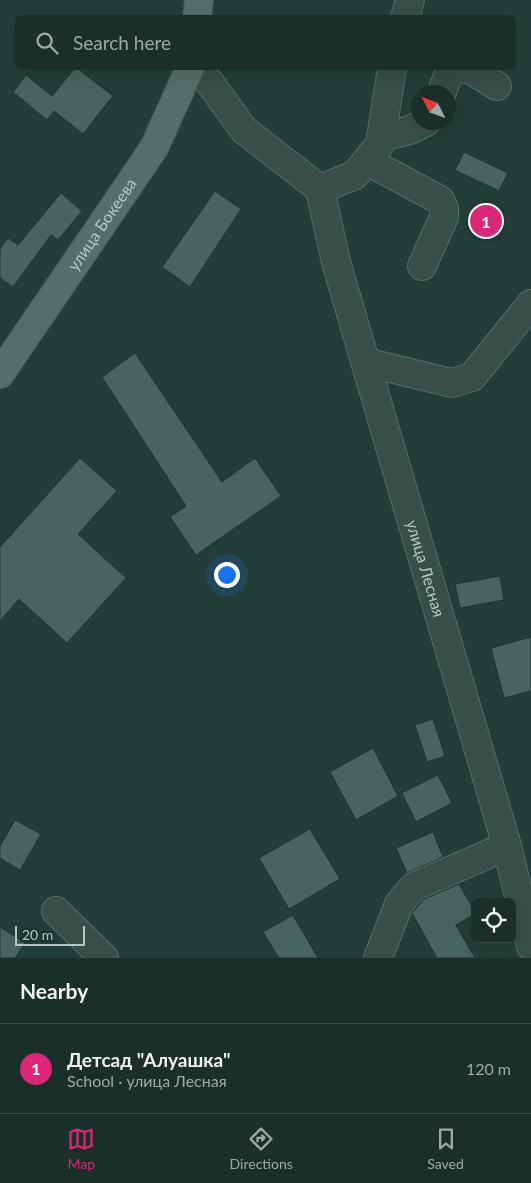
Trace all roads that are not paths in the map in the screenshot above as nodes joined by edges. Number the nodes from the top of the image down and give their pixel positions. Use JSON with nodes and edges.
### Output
{"nodes":[{"id":1,"x":199,"y":0,"type":"edge"},
{"id":2,"x":410,"y":0,"type":"edge"},
{"id":3,"x":197,"y":15,"type":"edge"},
{"id":4,"x":406,"y":15,"type":"edge"},
{"id":5,"x":189,"y":70,"type":"edge"},
{"id":6,"x":200,"y":70,"type":"edge"},
{"id":7,"x":392,"y":70,"type":"edge"},
{"id":8,"x":453,"y":70,"type":"edge"},
{"id":9,"x":472,"y":70,"type":"edge"},
{"id":10,"x":445,"y":85,"type":"edge"},
{"id":11,"x":497,"y":86,"type":"dead end"},
{"id":12,"x":411,"y":130,"type":"edge"},
{"id":13,"x":382,"y":137,"type":"junction"},
{"id":14,"x":367,"y":160,"type":"junction"},
{"id":15,"x":320,"y":189,"type":"junction"},
{"id":16,"x":422,"y":266,"type":"dead end"},
{"id":17,"x":531,"y":304,"type":"edge"},
{"id":18,"x":366,"y":362,"type":"junction"},
{"id":19,"x":0,"y":374,"type":"edge"},
{"id":20,"x":507,"y":846,"type":"junction"},
{"id":21,"x":56,"y":911,"type":"dead end"},
{"id":22,"x":531,"y":946,"type":"edge"},
{"id":23,"x":104,"y":958,"type":"edge"},
{"id":24,"x":378,"y":958,"type":"edge"}],
"edges":[{"from":1,"to":3,"type":"main road"},
{"from":2,"to":4,"type":"street"},
{"from":5,"to":19,"type":"main road","name":"улица Бокеева"},
{"from":6,"to":15,"type":"street"},
{"from":7,"to":13,"type":"street"},
{"from":8,"to":10,"type":"street"},
{"from":9,"to":11,"type":"street"},
{"from":12,"to":13,"type":"street"},
{"from":13,"to":14,"type":"street"},
{"from":14,"to":15,"type":"street"},
{"from":14,"to":16,"type":"street"},
{"from":15,"to":18,"type":"street","name":"улица Лесная"},
{"from":17,"to":18,"type":"street"},
{"from":18,"to":20,"type":"street","name":"улица Лесная"},
{"from":20,"to":22,"type":"street","name":"улица Лесная"},
{"from":20,"to":24,"type":"street"},
{"from":21,"to":23,"type":"street"}]}
